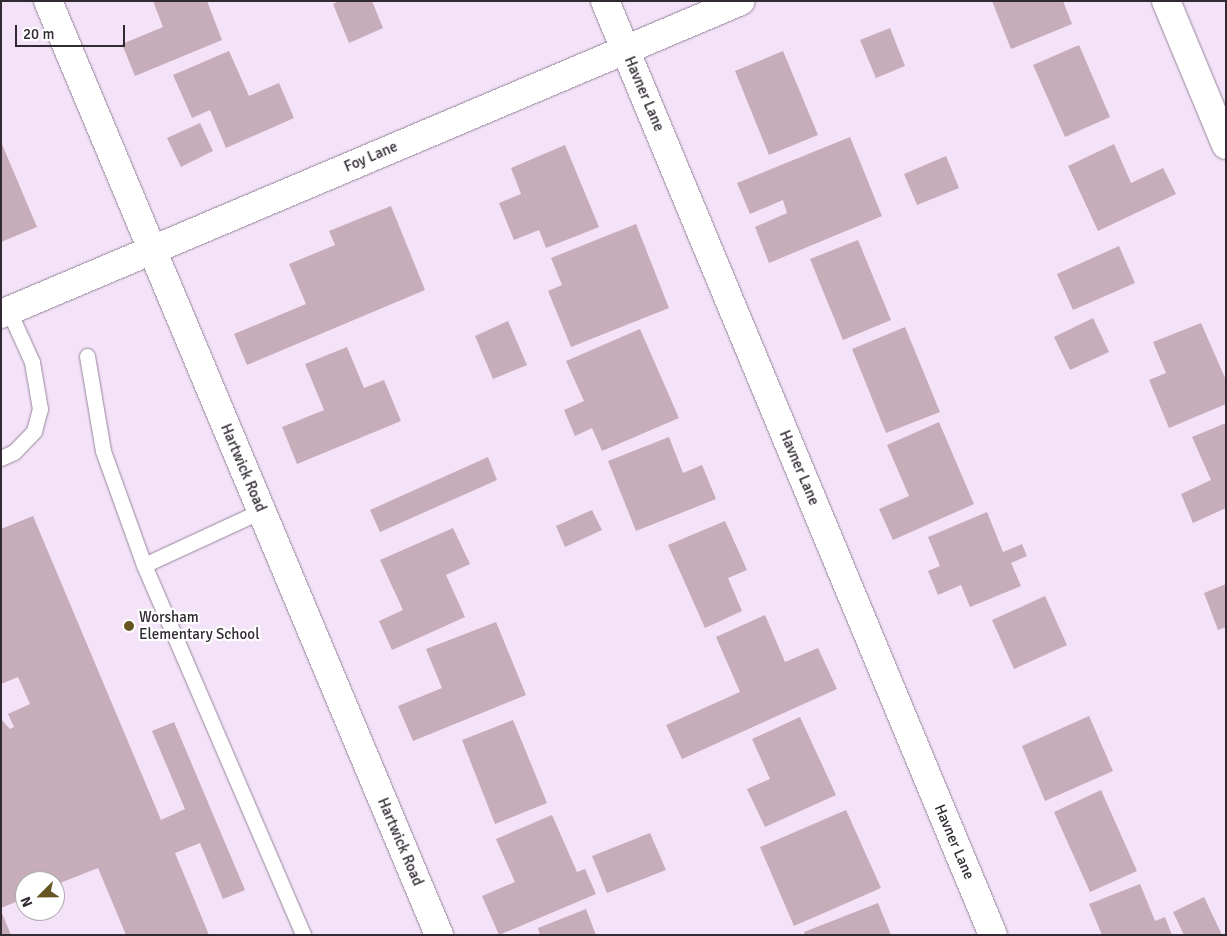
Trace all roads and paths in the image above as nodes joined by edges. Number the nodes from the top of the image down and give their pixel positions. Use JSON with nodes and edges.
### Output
{"nodes":[{"id":1,"x":48,"y":1,"type":"edge"},
{"id":2,"x":605,"y":1,"type":"edge"},
{"id":3,"x":741,"y":1,"type":"edge"},
{"id":4,"x":1166,"y":1,"type":"edge"},
{"id":5,"x":626,"y":50,"type":"junction"},
{"id":6,"x":1226,"y":145,"type":"edge"},
{"id":7,"x":153,"y":249,"type":"junction"},
{"id":8,"x":5,"y":312,"type":"edge"},
{"id":9,"x":87,"y":356,"type":"dead end"},
{"id":10,"x":1,"y":458,"type":"edge"},
{"id":11,"x":261,"y":511,"type":"junction"},
{"id":12,"x":144,"y":564,"type":"junction"},
{"id":13,"x":303,"y":935,"type":"edge"},
{"id":14,"x":439,"y":935,"type":"edge"},
{"id":15,"x":993,"y":935,"type":"edge"}],
"edges":[{"from":1,"to":7,"type":"street","name":"Hartwick Road"},
{"from":2,"to":5,"type":"street","name":"Havner Lane"},
{"from":3,"to":5,"type":"street","name":"Foy Lane"},
{"from":4,"to":6,"type":"street"},
{"from":5,"to":7,"type":"street","name":"Foy Lane"},
{"from":5,"to":15,"type":"street","name":"Havner Lane"},
{"from":7,"to":8,"type":"street","name":"Foy Lane"},
{"from":7,"to":11,"type":"street","name":"Hartwick Road"},
{"from":8,"to":10,"type":"lane"},
{"from":9,"to":12,"type":"lane"},
{"from":11,"to":12,"type":"lane"},
{"from":11,"to":14,"type":"street","name":"Hartwick Road"},
{"from":12,"to":13,"type":"lane"}]}
